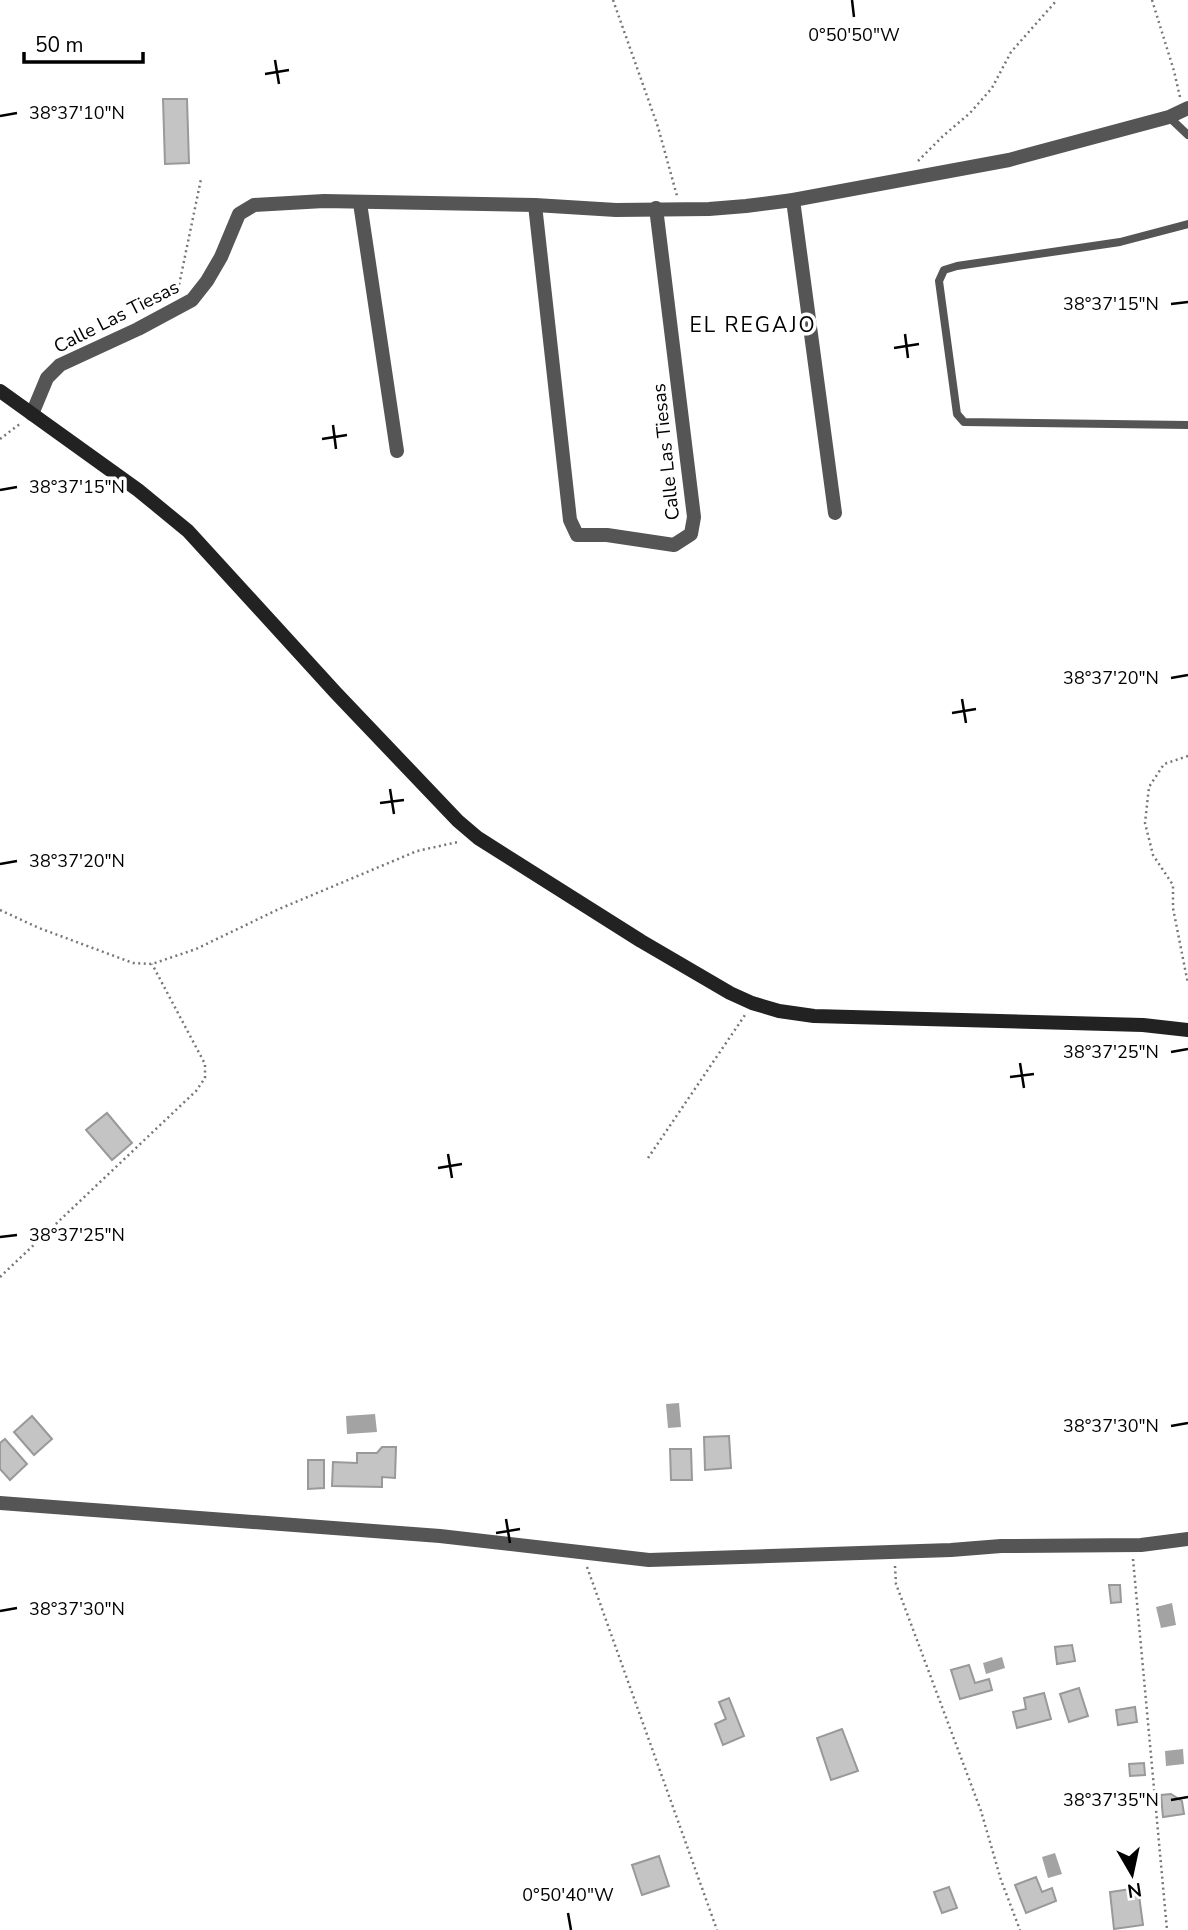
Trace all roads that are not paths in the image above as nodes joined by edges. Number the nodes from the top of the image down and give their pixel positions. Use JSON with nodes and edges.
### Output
{"nodes":[{"id":1,"x":1180,"y":112,"type":"edge"},
{"id":2,"x":1188,"y":135,"type":"edge"},
{"id":3,"x":793,"y":200,"type":"junction"},
{"id":4,"x":360,"y":203,"type":"junction"},
{"id":5,"x":535,"y":205,"type":"junction"},
{"id":6,"x":656,"y":208,"type":"junction"},
{"id":7,"x":1188,"y":224,"type":"edge"},
{"id":8,"x":0,"y":391,"type":"edge"},
{"id":9,"x":32,"y":414,"type":"junction"},
{"id":10,"x":1188,"y":425,"type":"edge"},
{"id":11,"x":397,"y":451,"type":"dead end"},
{"id":12,"x":835,"y":513,"type":"dead end"},
{"id":13,"x":1188,"y":1030,"type":"edge"},
{"id":14,"x":0,"y":1503,"type":"edge"},
{"id":15,"x":1188,"y":1539,"type":"edge"}],
"edges":[{"from":1,"to":2,"type":"lane"},
{"from":1,"to":3,"type":"street","name":"Calle Las Tiesas"},
{"from":3,"to":6,"type":"street","name":"Calle Las Tiesas"},
{"from":3,"to":12,"type":"street"},
{"from":4,"to":5,"type":"street","name":"Calle Las Tiesas"},
{"from":4,"to":9,"type":"street","name":"Calle Las Tiesas"},
{"from":4,"to":11,"type":"street"},
{"from":5,"to":6,"type":"street","name":"Calle Las Tiesas"},
{"from":5,"to":6,"type":"street","name":"Calle Las Tiesas"},
{"from":7,"to":10,"type":"lane"},
{"from":8,"to":9,"type":"street"},
{"from":9,"to":13,"type":"street"},
{"from":14,"to":15,"type":"street"}]}
